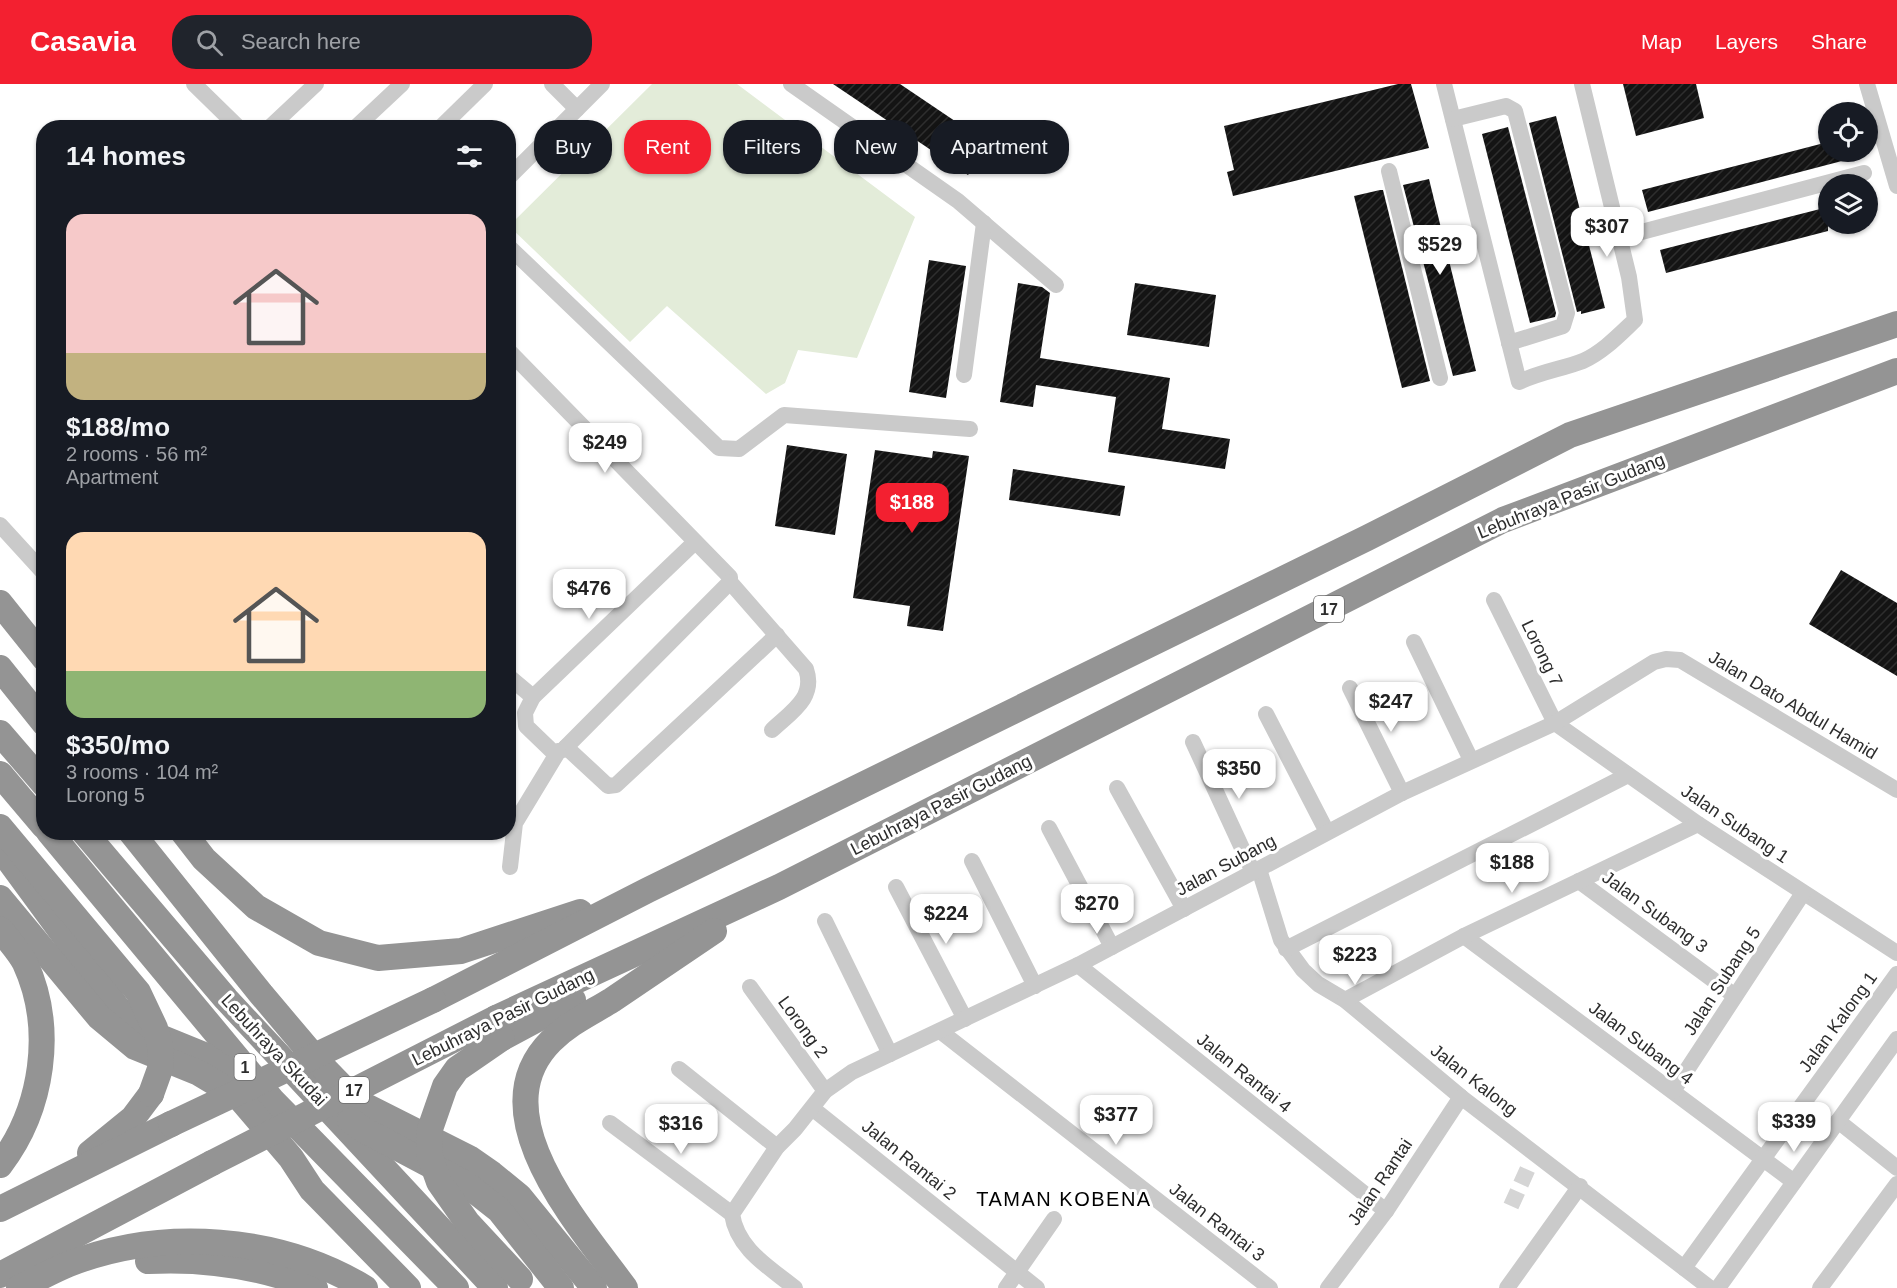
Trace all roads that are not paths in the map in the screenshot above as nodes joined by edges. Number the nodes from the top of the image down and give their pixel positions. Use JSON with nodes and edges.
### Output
{"nodes":[{"id":1,"x":316,"y":84,"type":"edge"},
{"id":2,"x":402,"y":84,"type":"edge"},
{"id":3,"x":485,"y":84,"type":"edge"},
{"id":4,"x":552,"y":84,"type":"edge"},
{"id":5,"x":602,"y":84,"type":"edge"},
{"id":6,"x":791,"y":84,"type":"edge"},
{"id":7,"x":1444,"y":84,"type":"edge"},
{"id":8,"x":1582,"y":84,"type":"edge"},
{"id":9,"x":1867,"y":84,"type":"edge"},
{"id":10,"x":200,"y":86,"type":"edge"},
{"id":11,"x":577,"y":109,"type":"junction"},
{"id":12,"x":1453,"y":119,"type":"junction"},
{"id":13,"x":231,"y":120,"type":"edge"},
{"id":14,"x":278,"y":120,"type":"edge"},
{"id":15,"x":364,"y":120,"type":"edge"},
{"id":16,"x":448,"y":120,"type":"edge"},
{"id":17,"x":516,"y":170,"type":"edge"},
{"id":18,"x":1389,"y":171,"type":"dead end"},
{"id":19,"x":1864,"y":173,"type":"dead end"},
{"id":20,"x":1897,"y":186,"type":"edge"},
{"id":21,"x":984,"y":223,"type":"junction"},
{"id":22,"x":1619,"y":238,"type":"junction"},
{"id":23,"x":516,"y":254,"type":"edge"},
{"id":24,"x":1056,"y":285,"type":"dead end"},
{"id":25,"x":1897,"y":324,"type":"edge"},
{"id":26,"x":1509,"y":343,"type":"junction"},
{"id":27,"x":516,"y":358,"type":"edge"},
{"id":28,"x":1897,"y":371,"type":"edge"},
{"id":29,"x":964,"y":375,"type":"dead end"},
{"id":30,"x":1440,"y":378,"type":"dead end"},
{"id":31,"x":970,"y":429,"type":"dead end"},
{"id":32,"x":0,"y":525,"type":"edge"},
{"id":33,"x":695,"y":542,"type":"junction"},
{"id":34,"x":36,"y":564,"type":"edge"},
{"id":35,"x":730,"y":582,"type":"junction"},
{"id":36,"x":1494,"y":600,"type":"dead end"},
{"id":37,"x":0,"y":603,"type":"edge"},
{"id":38,"x":0,"y":614,"type":"edge"},
{"id":39,"x":777,"y":635,"type":"junction"},
{"id":40,"x":1414,"y":642,"type":"dead end"},
{"id":41,"x":36,"y":648,"type":"edge"},
{"id":42,"x":36,"y":658,"type":"edge"},
{"id":43,"x":1666,"y":659,"type":"joint"},
{"id":44,"x":0,"y":668,"type":"edge"},
{"id":45,"x":516,"y":683,"type":"edge"},
{"id":46,"x":1350,"y":688,"type":"dead end"},
{"id":47,"x":533,"y":697,"type":"junction"},
{"id":48,"x":36,"y":713,"type":"edge"},
{"id":49,"x":1266,"y":714,"type":"dead end"},
{"id":50,"x":1555,"y":723,"type":"junction"},
{"id":51,"x":772,"y":730,"type":"dead end"},
{"id":52,"x":0,"y":733,"type":"edge"},
{"id":53,"x":1193,"y":742,"type":"dead end"},
{"id":54,"x":562,"y":750,"type":"junction"},
{"id":55,"x":1471,"y":760,"type":"junction"},
{"id":56,"x":0,"y":774,"type":"edge"},
{"id":57,"x":36,"y":775,"type":"edge"},
{"id":58,"x":1628,"y":775,"type":"junction"},
{"id":59,"x":1117,"y":788,"type":"dead end"},
{"id":60,"x":1897,"y":790,"type":"edge"},
{"id":61,"x":1402,"y":793,"type":"junction"},
{"id":62,"x":36,"y":817,"type":"edge"},
{"id":63,"x":516,"y":821,"type":"edge"},
{"id":64,"x":1698,"y":824,"type":"junction"},
{"id":65,"x":0,"y":827,"type":"edge"},
{"id":66,"x":1049,"y":828,"type":"dead end"},
{"id":67,"x":1328,"y":832,"type":"junction"},
{"id":68,"x":56,"y":840,"type":"edge"},
{"id":69,"x":91,"y":840,"type":"edge"},
{"id":70,"x":137,"y":840,"type":"edge"},
{"id":71,"x":189,"y":840,"type":"edge"},
{"id":72,"x":513,"y":840,"type":"edge"},
{"id":73,"x":0,"y":848,"type":"edge"},
{"id":74,"x":972,"y":861,"type":"dead end"},
{"id":75,"x":510,"y":867,"type":"dead end"},
{"id":76,"x":1256,"y":871,"type":"junction"},
{"id":77,"x":1579,"y":881,"type":"junction"},
{"id":78,"x":779,"y":887,"type":"junction"},
{"id":79,"x":896,"y":887,"type":"dead end"},
{"id":80,"x":648,"y":890,"type":"junction"},
{"id":81,"x":1803,"y":893,"type":"junction"},
{"id":82,"x":0,"y":898,"type":"edge"},
{"id":83,"x":1184,"y":909,"type":"junction"},
{"id":84,"x":825,"y":921,"type":"dead end"},
{"id":85,"x":0,"y":929,"type":"edge"},
{"id":86,"x":1464,"y":936,"type":"junction"},
{"id":87,"x":1112,"y":947,"type":"junction"},
{"id":88,"x":1286,"y":949,"type":"junction"},
{"id":89,"x":1897,"y":954,"type":"edge"},
{"id":90,"x":1078,"y":965,"type":"junction"},
{"id":91,"x":1897,"y":974,"type":"edge"},
{"id":92,"x":1035,"y":986,"type":"junction"},
{"id":93,"x":750,"y":987,"type":"dead end"},
{"id":94,"x":1735,"y":996,"type":"junction"},
{"id":95,"x":1345,"y":1000,"type":"junction"},
{"id":96,"x":965,"y":1019,"type":"junction"},
{"id":97,"x":499,"y":1028,"type":"junction"},
{"id":98,"x":940,"y":1031,"type":"junction"},
{"id":99,"x":1897,"y":1039,"type":"edge"},
{"id":100,"x":890,"y":1054,"type":"junction"},
{"id":101,"x":679,"y":1069,"type":"dead end"},
{"id":102,"x":825,"y":1091,"type":"junction"},
{"id":103,"x":1673,"y":1091,"type":"junction"},
{"id":104,"x":314,"y":1094,"type":"junction"},
{"id":105,"x":1461,"y":1097,"type":"junction"},
{"id":106,"x":272,"y":1100,"type":"junction"},
{"id":107,"x":812,"y":1108,"type":"junction"},
{"id":108,"x":1838,"y":1121,"type":"junction"},
{"id":109,"x":610,"y":1123,"type":"dead end"},
{"id":110,"x":777,"y":1147,"type":"junction"},
{"id":111,"x":1763,"y":1159,"type":"junction"},
{"id":112,"x":0,"y":1165,"type":"edge"},
{"id":113,"x":1897,"y":1168,"type":"edge"},
{"id":114,"x":1794,"y":1182,"type":"junction"},
{"id":115,"x":1897,"y":1184,"type":"edge"},
{"id":116,"x":47,"y":1186,"type":"junction"},
{"id":117,"x":1580,"y":1186,"type":"junction"},
{"id":118,"x":0,"y":1209,"type":"edge"},
{"id":119,"x":1386,"y":1211,"type":"junction"},
{"id":120,"x":1054,"y":1219,"type":"dead end"},
{"id":121,"x":733,"y":1221,"type":"junction"},
{"id":122,"x":1684,"y":1268,"type":"junction"},
{"id":123,"x":1018,"y":1273,"type":"junction"},
{"id":124,"x":0,"y":1275,"type":"edge"},
{"id":125,"x":20,"y":1288,"type":"edge"},
{"id":126,"x":32,"y":1288,"type":"edge"},
{"id":127,"x":315,"y":1288,"type":"edge"},
{"id":128,"x":365,"y":1288,"type":"edge"},
{"id":129,"x":408,"y":1288,"type":"edge"},
{"id":130,"x":456,"y":1288,"type":"edge"},
{"id":131,"x":495,"y":1288,"type":"edge"},
{"id":132,"x":530,"y":1288,"type":"edge"},
{"id":133,"x":561,"y":1288,"type":"edge"},
{"id":134,"x":594,"y":1288,"type":"edge"},
{"id":135,"x":625,"y":1288,"type":"edge"},
{"id":136,"x":795,"y":1288,"type":"edge"},
{"id":137,"x":1006,"y":1288,"type":"edge"},
{"id":138,"x":1037,"y":1288,"type":"edge"},
{"id":139,"x":1270,"y":1288,"type":"edge"},
{"id":140,"x":1328,"y":1288,"type":"edge"},
{"id":141,"x":1507,"y":1288,"type":"edge"},
{"id":142,"x":1710,"y":1288,"type":"edge"},
{"id":143,"x":1718,"y":1288,"type":"edge"},
{"id":144,"x":1820,"y":1288,"type":"edge"}],
"edges":[{"from":1,"to":14,"type":"street"},
{"from":2,"to":15,"type":"street"},
{"from":3,"to":16,"type":"street"},
{"from":4,"to":11,"type":"street"},
{"from":5,"to":11,"type":"street"},
{"from":6,"to":21,"type":"street"},
{"from":7,"to":12,"type":"street"},
{"from":8,"to":22,"type":"street"},
{"from":9,"to":20,"type":"street"},
{"from":10,"to":13,"type":"street"},
{"from":11,"to":17,"type":"street"},
{"from":12,"to":26,"type":"street"},
{"from":12,"to":26,"type":"street"},
{"from":18,"to":30,"type":"street"},
{"from":19,"to":22,"type":"street"},
{"from":21,"to":24,"type":"street"},
{"from":21,"to":29,"type":"street"},
{"from":22,"to":26,"type":"street"},
{"from":23,"to":31,"type":"street"},
{"from":25,"to":80,"type":"highway"},
{"from":27,"to":33,"type":"street"},
{"from":28,"to":78,"type":"highway","name":"Lebuhraya Pasir Gudang","number":"17"},
{"from":32,"to":34,"type":"street"},
{"from":33,"to":35,"type":"street"},
{"from":33,"to":47,"type":"street"},
{"from":35,"to":39,"type":"street"},
{"from":35,"to":54,"type":"street"},
{"from":36,"to":50,"type":"street","name":"Lorong 7"},
{"from":37,"to":41,"type":"highway"},
{"from":38,"to":42,"type":"highway"},
{"from":39,"to":51,"type":"street"},
{"from":39,"to":54,"type":"street"},
{"from":40,"to":55,"type":"street"},
{"from":43,"to":50,"type":"street","name":"Jalan Subang"},
{"from":43,"to":60,"type":"street","name":"Jalan Dato Abdul Hamid"},
{"from":44,"to":48,"type":"highway"},
{"from":45,"to":47,"type":"street"},
{"from":46,"to":61,"type":"street"},
{"from":47,"to":54,"type":"street"},
{"from":49,"to":67,"type":"street"},
{"from":50,"to":55,"type":"street","name":"Jalan Subang"},
{"from":50,"to":58,"type":"street","name":"Jalan Subang 1"},
{"from":52,"to":57,"type":"highway"},
{"from":53,"to":76,"type":"street","name":"Jalan Kalong"},
{"from":54,"to":63,"type":"street"},
{"from":55,"to":61,"type":"street","name":"Jalan Subang"},
{"from":56,"to":62,"type":"highway"},
{"from":58,"to":64,"type":"street","name":"Jalan Subang 1"},
{"from":58,"to":88,"type":"street"},
{"from":59,"to":83,"type":"street"},
{"from":61,"to":67,"type":"street","name":"Jalan Subang"},
{"from":64,"to":77,"type":"street"},
{"from":64,"to":81,"type":"street","name":"Jalan Subang 1"},
{"from":65,"to":116,"type":"highway","bridge":true},
{"from":66,"to":87,"type":"street"},
{"from":67,"to":76,"type":"street","name":"Jalan Subang"},
{"from":68,"to":106,"type":"highway","name":"Lebuhraya Skudai","number":"1"},
{"from":69,"to":104,"type":"highway","name":"Lebuhraya Skudai","number":"1"},
{"from":70,"to":134,"type":"highway"},
{"from":71,"to":80,"type":"highway"},
{"from":72,"to":75,"type":"street"},
{"from":73,"to":106,"type":"highway"},
{"from":74,"to":92,"type":"street"},
{"from":76,"to":83,"type":"street","name":"Jalan Subang"},
{"from":76,"to":88,"type":"street","name":"Jalan Kalong"},
{"from":77,"to":86,"type":"street"},
{"from":77,"to":94,"type":"street","name":"Jalan Subang 3"},
{"from":78,"to":97,"type":"highway","name":"Lebuhraya Pasir Gudang","number":"17"},
{"from":78,"to":135,"type":"highway"},
{"from":79,"to":96,"type":"street"},
{"from":80,"to":116,"type":"highway","bridge":true},
{"from":81,"to":89,"type":"street","name":"Jalan Subang 1"},
{"from":81,"to":94,"type":"street","name":"Jalan Subang 5"},
{"from":82,"to":129,"type":"highway"},
{"from":83,"to":87,"type":"street","name":"Jalan Subang"},
{"from":84,"to":100,"type":"street"},
{"from":85,"to":112,"type":"highway"},
{"from":86,"to":95,"type":"street"},
{"from":86,"to":103,"type":"street","name":"Jalan Subang 4"},
{"from":87,"to":90,"type":"street","name":"Jalan Subang"},
{"from":88,"to":95,"type":"street","name":"Jalan Kalong"},
{"from":90,"to":92,"type":"street","name":"Jalan Subang"},
{"from":90,"to":119,"type":"street","name":"Jalan Rantai 4"},
{"from":91,"to":111,"type":"street","name":"Jalan Kalong 1"},
{"from":92,"to":96,"type":"street","name":"Jalan Subang"},
{"from":93,"to":102,"type":"street","name":"Lorong 2"},
{"from":94,"to":103,"type":"street","name":"Jalan Subang 5"},
{"from":95,"to":105,"type":"street","name":"Jalan Kalong"},
{"from":96,"to":98,"type":"street","name":"Jalan Subang"},
{"from":97,"to":124,"type":"highway","name":"Lebuhraya Pasir Gudang","number":"17","bridge":true},
{"from":97,"to":132,"type":"highway","bridge":true},
{"from":98,"to":100,"type":"street","name":"Jalan Subang"},
{"from":98,"to":139,"type":"street","name":"Jalan Rantai 3"},
{"from":99,"to":108,"type":"street"},
{"from":100,"to":102,"type":"street","name":"Jalan Subang"},
{"from":101,"to":110,"type":"street"},
{"from":102,"to":107,"type":"street","name":"Jalan Subang"},
{"from":103,"to":111,"type":"street","name":"Jalan Subang 4"},
{"from":104,"to":131,"type":"highway","name":"Lebuhraya Skudai","number":"1"},
{"from":104,"to":133,"type":"highway"},
{"from":105,"to":117,"type":"street","name":"Jalan Kalong"},
{"from":105,"to":119,"type":"street","name":"Jalan Rantai"},
{"from":106,"to":130,"type":"highway","name":"Lebuhraya Skudai","number":"1"},
{"from":107,"to":110,"type":"street","name":"Jalan Subang"},
{"from":107,"to":123,"type":"street","name":"Jalan Rantai 2"},
{"from":108,"to":113,"type":"street"},
{"from":108,"to":114,"type":"street"},
{"from":109,"to":121,"type":"street"},
{"from":110,"to":121,"type":"street","name":"Jalan Subang"},
{"from":111,"to":114,"type":"street","name":"Jalan Subang 4"},
{"from":111,"to":122,"type":"street","name":"Jalan Kalong 1"},
{"from":114,"to":143,"type":"street"},
{"from":115,"to":144,"type":"street"},
{"from":116,"to":118,"type":"highway"},
{"from":117,"to":122,"type":"street","name":"Jalan Kalong"},
{"from":117,"to":141,"type":"street"},
{"from":119,"to":140,"type":"street","name":"Jalan Rantai"},
{"from":120,"to":123,"type":"street"},
{"from":121,"to":136,"type":"street"},
{"from":122,"to":142,"type":"street","name":"Jalan Kalong"},
{"from":123,"to":137,"type":"street"},
{"from":123,"to":138,"type":"street","name":"Jalan Rantai 2"},
{"from":125,"to":128,"type":"highway"},
{"from":126,"to":127,"type":"highway"}]}
